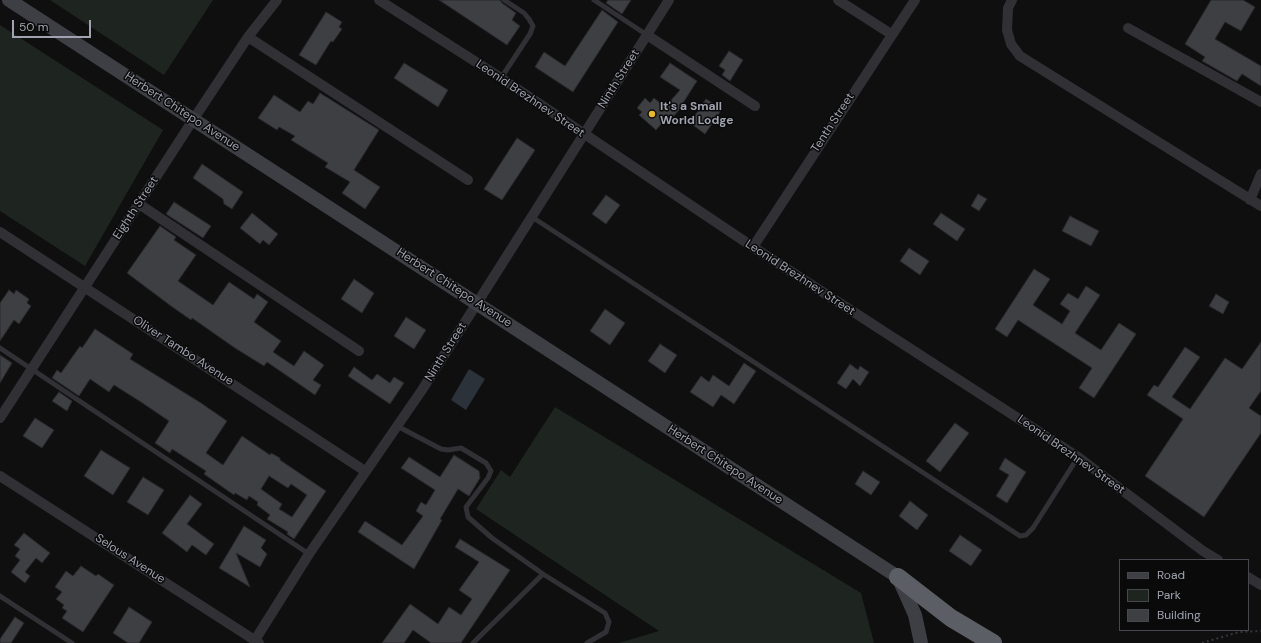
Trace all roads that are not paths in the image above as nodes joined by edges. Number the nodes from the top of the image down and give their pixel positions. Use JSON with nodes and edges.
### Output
{"nodes":[{"id":1,"x":9,"y":0,"type":"edge"},
{"id":2,"x":277,"y":0,"type":"edge"},
{"id":3,"x":379,"y":0,"type":"edge"},
{"id":4,"x":504,"y":0,"type":"edge"},
{"id":5,"x":594,"y":0,"type":"edge"},
{"id":6,"x":669,"y":0,"type":"edge"},
{"id":7,"x":838,"y":0,"type":"edge"},
{"id":8,"x":915,"y":0,"type":"edge"},
{"id":9,"x":1012,"y":0,"type":"edge"},
{"id":10,"x":1128,"y":28,"type":"dead end"},
{"id":11,"x":647,"y":34,"type":"junction"},
{"id":12,"x":891,"y":34,"type":"junction"},
{"id":13,"x":248,"y":37,"type":"junction"},
{"id":14,"x":501,"y":78,"type":"junction"},
{"id":15,"x":1261,"y":102,"type":"edge"},
{"id":16,"x":755,"y":106,"type":"dead end"},
{"id":17,"x":193,"y":120,"type":"junction"},
{"id":18,"x":584,"y":135,"type":"junction"},
{"id":19,"x":1261,"y":174,"type":"edge"},
{"id":20,"x":468,"y":180,"type":"dead end"},
{"id":21,"x":1250,"y":200,"type":"junction"},
{"id":22,"x":139,"y":204,"type":"junction"},
{"id":23,"x":1261,"y":206,"type":"edge"},
{"id":24,"x":532,"y":217,"type":"junction"},
{"id":25,"x":0,"y":232,"type":"edge"},
{"id":26,"x":753,"y":247,"type":"junction"},
{"id":27,"x":86,"y":287,"type":"junction"},
{"id":28,"x":476,"y":303,"type":"junction"},
{"id":29,"x":0,"y":348,"type":"edge"},
{"id":30,"x":359,"y":351,"type":"dead end"},
{"id":31,"x":31,"y":368,"type":"junction"},
{"id":32,"x":0,"y":418,"type":"edge"},
{"id":33,"x":397,"y":426,"type":"junction"},
{"id":34,"x":1078,"y":457,"type":"junction"},
{"id":35,"x":365,"y":471,"type":"junction"},
{"id":36,"x":0,"y":476,"type":"edge"},
{"id":37,"x":309,"y":554,"type":"junction"},
{"id":38,"x":1216,"y":559,"type":"edge"},
{"id":39,"x":543,"y":574,"type":"junction"},
{"id":40,"x":898,"y":577,"type":"junction"},
{"id":41,"x":1249,"y":578,"type":"edge"},
{"id":42,"x":1261,"y":585,"type":"edge"},
{"id":43,"x":0,"y":596,"type":"edge"},
{"id":44,"x":257,"y":641,"type":"edge"},
{"id":45,"x":72,"y":643,"type":"edge"},
{"id":46,"x":473,"y":643,"type":"edge"},
{"id":47,"x":587,"y":643,"type":"edge"},
{"id":48,"x":921,"y":643,"type":"edge"},
{"id":49,"x":993,"y":643,"type":"edge"}],
"edges":[{"from":1,"to":17,"type":"main road","name":"Herbert Chitepo Avenue"},
{"from":2,"to":13,"type":"street","name":"Eighth Street"},
{"from":3,"to":14,"type":"street","name":"Leonid Brezhnev Street"},
{"from":4,"to":14,"type":"lane"},
{"from":5,"to":11,"type":"lane"},
{"from":6,"to":11,"type":"street","name":"Ninth Street"},
{"from":7,"to":12,"type":"street"},
{"from":8,"to":12,"type":"street","name":"Tenth Street"},
{"from":9,"to":21,"type":"street"},
{"from":10,"to":15,"type":"street"},
{"from":11,"to":16,"type":"street"},
{"from":11,"to":18,"type":"street","name":"Ninth Street"},
{"from":12,"to":26,"type":"street","name":"Tenth Street"},
{"from":13,"to":17,"type":"street","name":"Eighth Street"},
{"from":13,"to":20,"type":"street"},
{"from":14,"to":18,"type":"street","name":"Leonid Brezhnev Street"},
{"from":17,"to":22,"type":"street","name":"Eighth Street"},
{"from":17,"to":28,"type":"main road","name":"Herbert Chitepo Avenue"},
{"from":18,"to":24,"type":"street","name":"Ninth Street"},
{"from":18,"to":26,"type":"street","name":"Leonid Brezhnev Street"},
{"from":19,"to":21,"type":"street"},
{"from":21,"to":23,"type":"street"},
{"from":22,"to":27,"type":"street","name":"Eighth Street"},
{"from":22,"to":30,"type":"street"},
{"from":24,"to":28,"type":"street","name":"Ninth Street"},
{"from":24,"to":34,"type":"lane"},
{"from":25,"to":27,"type":"street","name":"Oliver Tambo Avenue"},
{"from":26,"to":34,"type":"street","name":"Leonid Brezhnev Street"},
{"from":27,"to":31,"type":"street","name":"Eighth Street"},
{"from":27,"to":35,"type":"street","name":"Oliver Tambo Avenue"},
{"from":28,"to":33,"type":"street","name":"Ninth Street"},
{"from":28,"to":40,"type":"main road","name":"Herbert Chitepo Avenue"},
{"from":29,"to":31,"type":"lane"},
{"from":31,"to":32,"type":"street","name":"Eighth Street"},
{"from":31,"to":37,"type":"lane"},
{"from":33,"to":35,"type":"street","name":"Ninth Street"},
{"from":33,"to":39,"type":"lane"},
{"from":34,"to":38,"type":"street","name":"Leonid Brezhnev Street"},
{"from":35,"to":37,"type":"street","name":"Ninth Street"},
{"from":36,"to":44,"type":"street","name":"Selous Avenue"},
{"from":37,"to":44,"type":"street","name":"Ninth Street"},
{"from":39,"to":46,"type":"lane"},
{"from":39,"to":47,"type":"lane"},
{"from":40,"to":48,"type":"main road"},
{"from":40,"to":49,"type":"highway"},
{"from":41,"to":42,"type":"street"},
{"from":43,"to":45,"type":"lane"}]}
